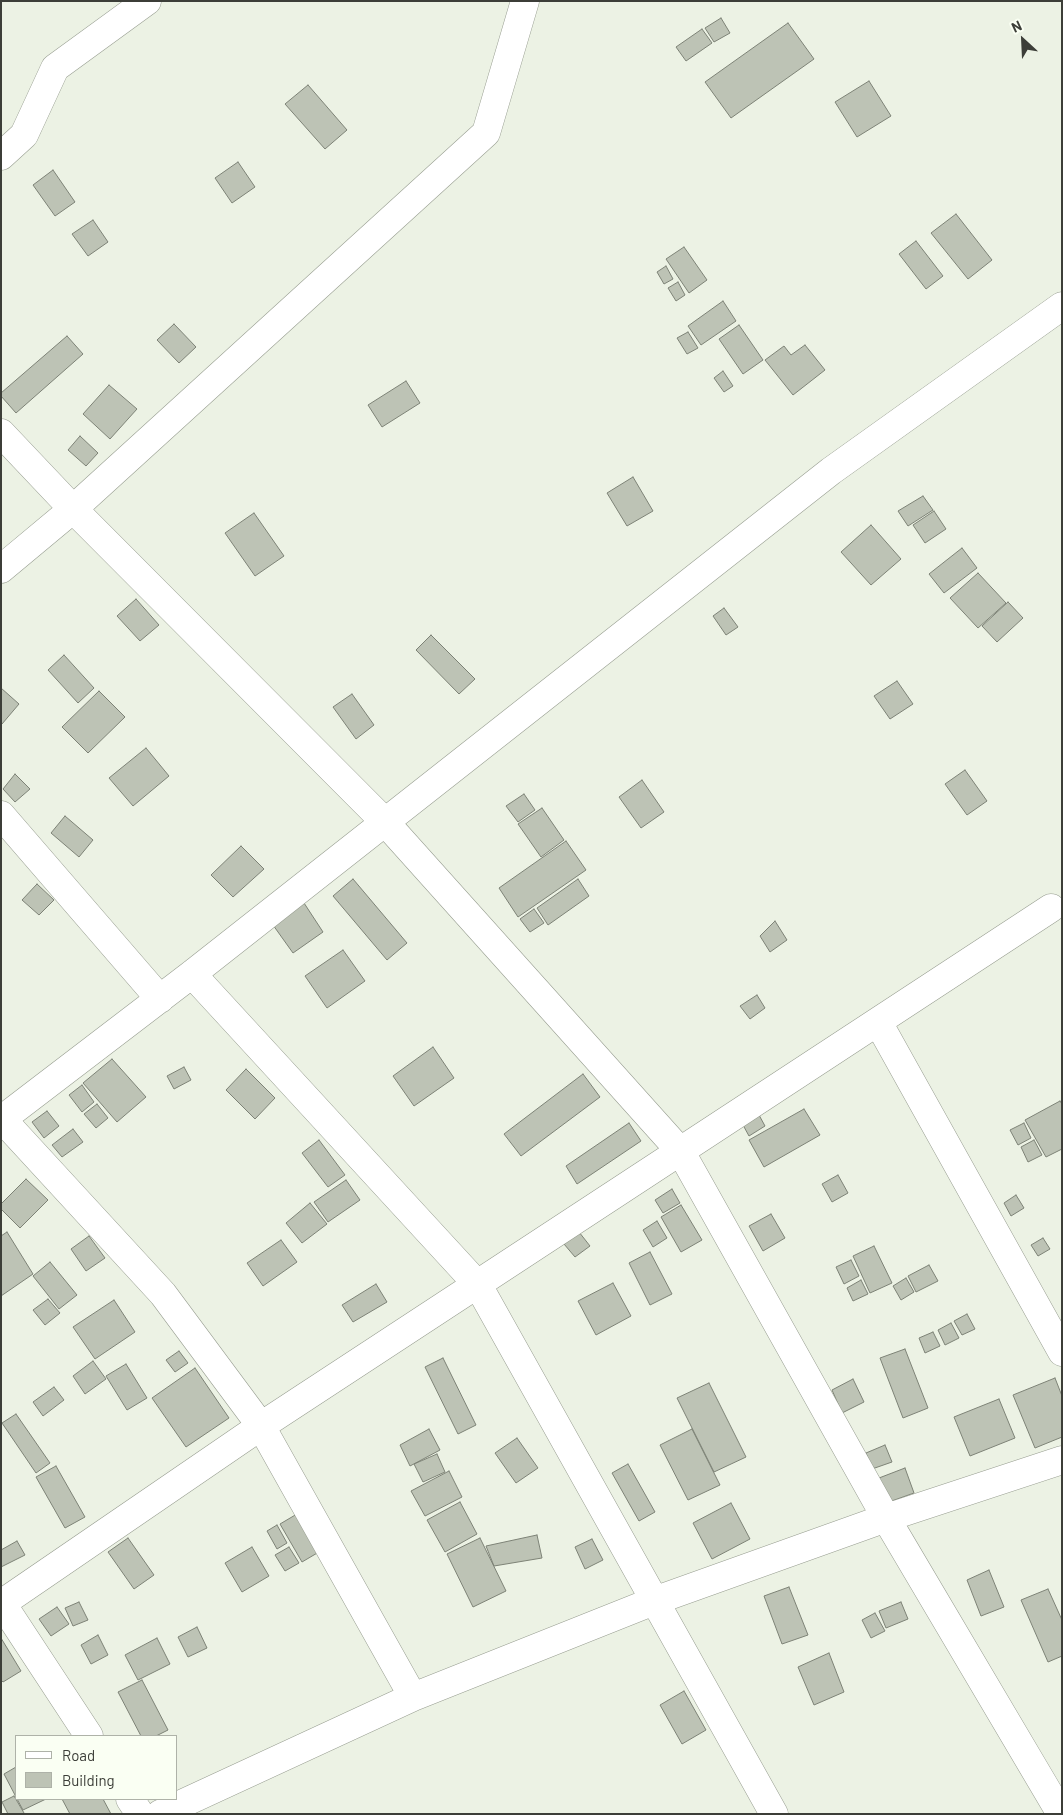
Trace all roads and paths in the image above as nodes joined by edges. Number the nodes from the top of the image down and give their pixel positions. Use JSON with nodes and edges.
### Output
{"nodes":[{"id":1,"x":146,"y":1,"type":"edge"},
{"id":2,"x":525,"y":1,"type":"edge"},
{"id":3,"x":1,"y":156,"type":"edge"},
{"id":4,"x":1062,"y":306,"type":"edge"},
{"id":5,"x":1,"y":433,"type":"edge"},
{"id":6,"x":74,"y":510,"type":"junction"},
{"id":7,"x":1,"y":570,"type":"edge"},
{"id":8,"x":1,"y":815,"type":"edge"},
{"id":9,"x":385,"y":822,"type":"junction"},
{"id":10,"x":1051,"y":908,"type":"dead end"},
{"id":11,"x":192,"y":974,"type":"junction"},
{"id":12,"x":160,"y":999,"type":"junction"},
{"id":13,"x":878,"y":1022,"type":"junction"},
{"id":14,"x":2,"y":1119,"type":"edge"},
{"id":15,"x":681,"y":1152,"type":"junction"},
{"id":16,"x":478,"y":1285,"type":"junction"},
{"id":17,"x":1062,"y":1352,"type":"edge"},
{"id":18,"x":261,"y":1426,"type":"junction"},
{"id":19,"x":1062,"y":1460,"type":"edge"},
{"id":20,"x":886,"y":1518,"type":"junction"},
{"id":21,"x":654,"y":1601,"type":"junction"},
{"id":22,"x":2,"y":1603,"type":"edge"},
{"id":23,"x":413,"y":1698,"type":"junction"},
{"id":24,"x":88,"y":1735,"type":"edge"},
{"id":25,"x":131,"y":1800,"type":"edge"},
{"id":26,"x":140,"y":1814,"type":"edge"},
{"id":27,"x":160,"y":1814,"type":"edge"},
{"id":28,"x":774,"y":1814,"type":"edge"},
{"id":29,"x":1061,"y":1814,"type":"edge"}],
"edges":[{"from":1,"to":3,"type":"street"},
{"from":2,"to":6,"type":"street"},
{"from":4,"to":9,"type":"street"},
{"from":5,"to":6,"type":"street"},
{"from":6,"to":7,"type":"street"},
{"from":6,"to":9,"type":"street"},
{"from":8,"to":12,"type":"street"},
{"from":9,"to":11,"type":"street"},
{"from":9,"to":15,"type":"street"},
{"from":10,"to":13,"type":"street"},
{"from":11,"to":12,"type":"street"},
{"from":11,"to":16,"type":"street"},
{"from":12,"to":14,"type":"street"},
{"from":13,"to":15,"type":"street"},
{"from":13,"to":17,"type":"street"},
{"from":14,"to":18,"type":"street"},
{"from":15,"to":16,"type":"street"},
{"from":15,"to":20,"type":"street"},
{"from":16,"to":18,"type":"street"},
{"from":16,"to":21,"type":"street"},
{"from":18,"to":22,"type":"street"},
{"from":18,"to":23,"type":"street"},
{"from":19,"to":20,"type":"street"},
{"from":20,"to":21,"type":"street"},
{"from":20,"to":29,"type":"street"},
{"from":21,"to":23,"type":"street"},
{"from":21,"to":28,"type":"street"},
{"from":22,"to":24,"type":"street"},
{"from":23,"to":27,"type":"street"},
{"from":25,"to":26,"type":"street"}]}
